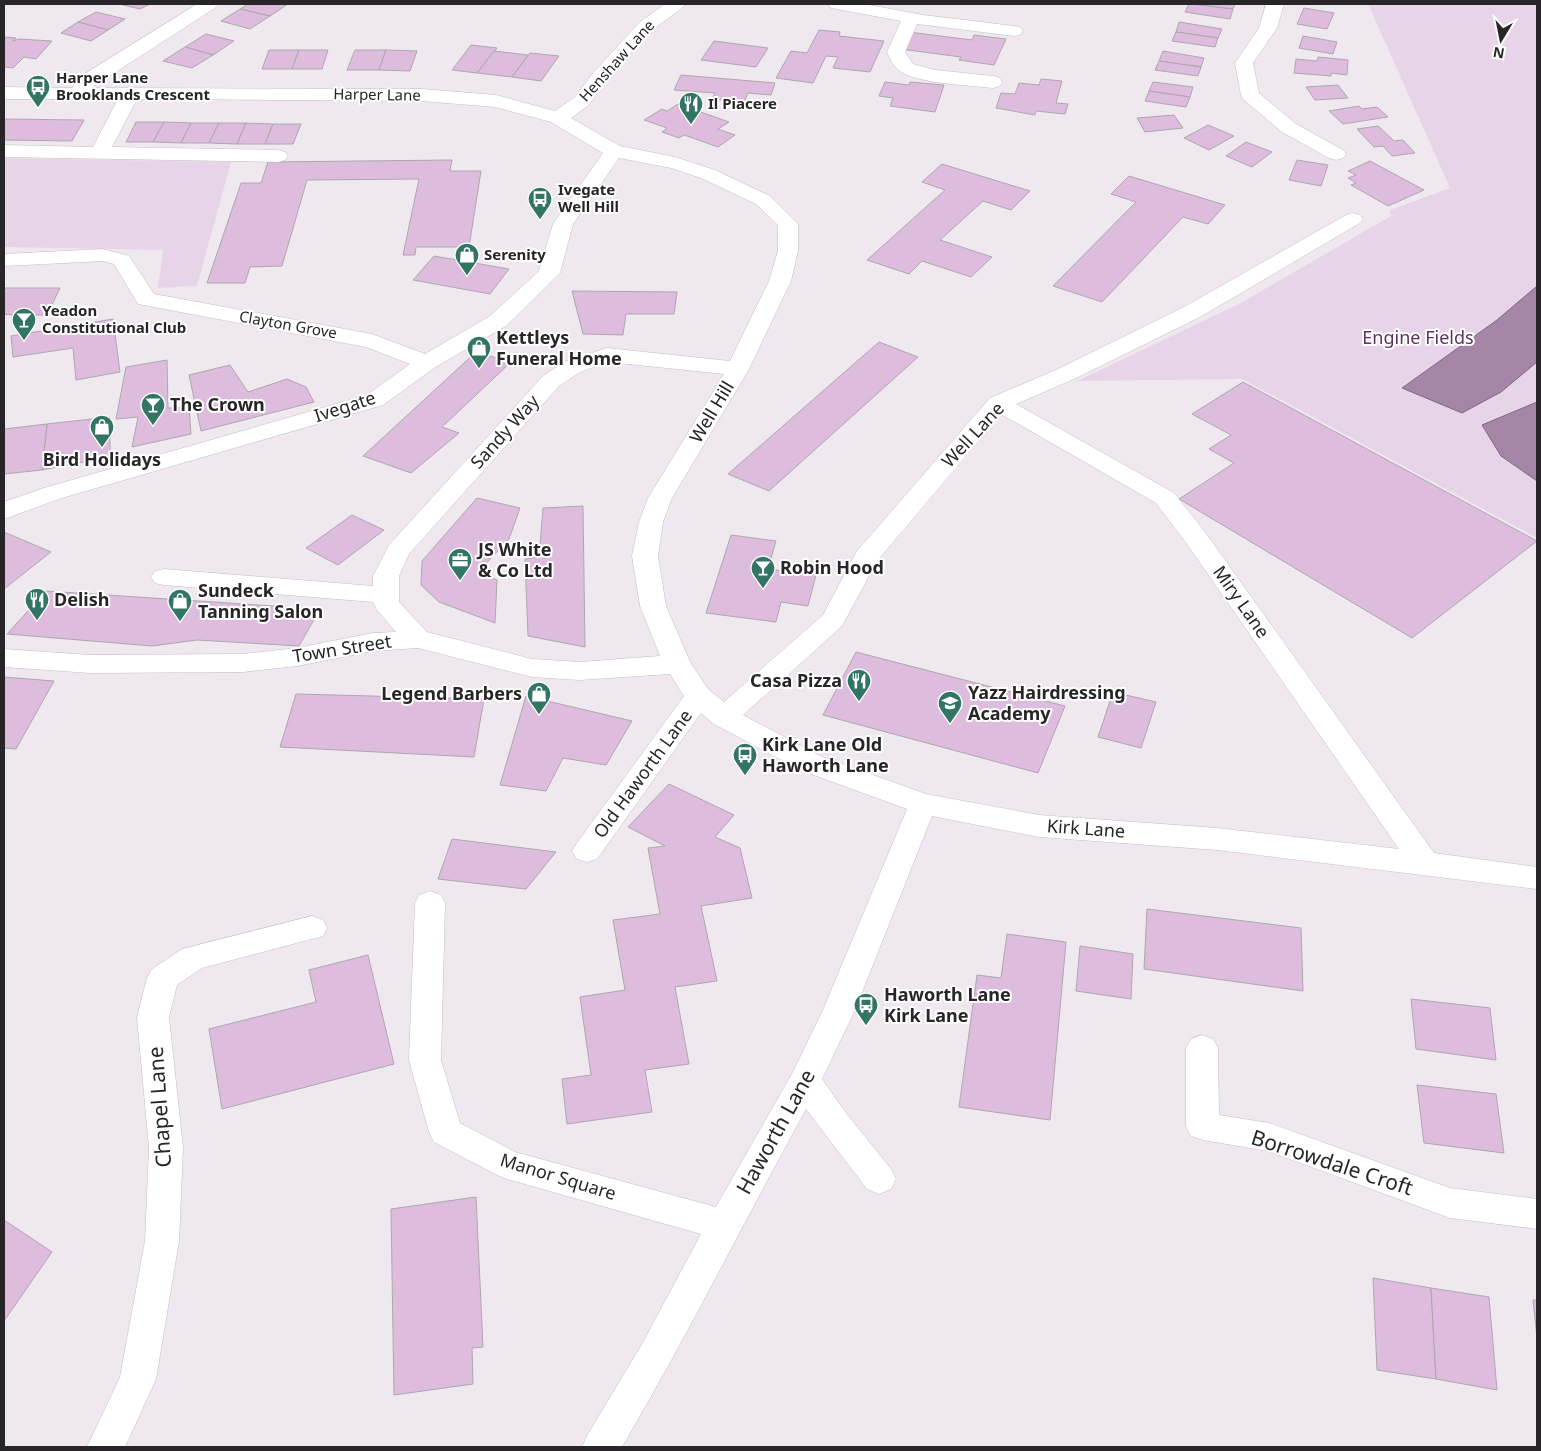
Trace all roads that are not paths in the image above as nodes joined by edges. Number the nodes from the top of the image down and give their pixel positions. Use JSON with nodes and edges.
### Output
{"nodes":[{"id":1,"x":209,"y":4,"type":"edge"},
{"id":2,"x":676,"y":4,"type":"edge"},
{"id":3,"x":838,"y":4,"type":"edge"},
{"id":4,"x":1275,"y":4,"type":"edge"},
{"id":5,"x":910,"y":18,"type":"junction"},
{"id":6,"x":1014,"y":31,"type":"dead end"},
{"id":7,"x":993,"y":82,"type":"dead end"},
{"id":8,"x":4,"y":93,"type":"edge"},
{"id":9,"x":131,"y":93,"type":"junction"},
{"id":10,"x":78,"y":94,"type":"junction"},
{"id":11,"x":558,"y":118,"type":"junction"},
{"id":12,"x":4,"y":151,"type":"edge"},
{"id":13,"x":614,"y":151,"type":"junction"},
{"id":14,"x":100,"y":152,"type":"junction"},
{"id":15,"x":1336,"y":154,"type":"dead end"},
{"id":16,"x":278,"y":156,"type":"dead end"},
{"id":17,"x":734,"y":186,"type":"joint"},
{"id":18,"x":1353,"y":219,"type":"dead end"},
{"id":19,"x":6,"y":260,"type":"dead end"},
{"id":20,"x":426,"y":362,"type":"junction"},
{"id":21,"x":738,"y":369,"type":"junction"},
{"id":22,"x":998,"y":403,"type":"junction"},
{"id":23,"x":4,"y":511,"type":"edge"},
{"id":24,"x":164,"y":577,"type":"dead end"},
{"id":25,"x":386,"y":595,"type":"junction"},
{"id":26,"x":418,"y":639,"type":"junction"},
{"id":27,"x":4,"y":658,"type":"edge"},
{"id":28,"x":677,"y":664,"type":"junction"},
{"id":29,"x":698,"y":696,"type":"junction"},
{"id":30,"x":724,"y":718,"type":"junction"},
{"id":31,"x":923,"y":804,"type":"junction"},
{"id":32,"x":587,"y":851,"type":"dead end"},
{"id":33,"x":1425,"y":863,"type":"junction"},
{"id":34,"x":1537,"y":878,"type":"edge"},
{"id":35,"x":430,"y":903,"type":"dead end"},
{"id":36,"x":312,"y":928,"type":"dead end"},
{"id":37,"x":1202,"y":1048,"type":"dead end"},
{"id":38,"x":805,"y":1080,"type":"junction"},
{"id":39,"x":879,"y":1179,"type":"dead end"},
{"id":40,"x":1537,"y":1214,"type":"edge"},
{"id":41,"x":724,"y":1225,"type":"junction"},
{"id":42,"x":106,"y":1447,"type":"edge"},
{"id":43,"x":601,"y":1447,"type":"edge"}],
"edges":[{"from":1,"to":10,"type":"street"},
{"from":2,"to":11,"type":"street","name":"Henshaw Lane"},
{"from":3,"to":5,"type":"street"},
{"from":4,"to":15,"type":"street"},
{"from":5,"to":6,"type":"street"},
{"from":5,"to":7,"type":"street"},
{"from":8,"to":10,"type":"street","name":"Harper Lane"},
{"from":9,"to":10,"type":"street","name":"Harper Lane"},
{"from":9,"to":11,"type":"street","name":"Harper Lane"},
{"from":9,"to":14,"type":"street"},
{"from":11,"to":13,"type":"street","name":"Harper Lane"},
{"from":12,"to":14,"type":"street"},
{"from":13,"to":17,"type":"street","name":"Harper Lane"},
{"from":13,"to":20,"type":"street","name":"Ivegate"},
{"from":14,"to":16,"type":"street"},
{"from":17,"to":21,"type":"street","name":"Well Hill"},
{"from":18,"to":22,"type":"street","name":"Well Lane"},
{"from":19,"to":20,"type":"street","name":"Clayton Grove"},
{"from":20,"to":23,"type":"street","name":"Ivegate"},
{"from":21,"to":25,"type":"street","name":"Sandy Way"},
{"from":21,"to":28,"type":"street","name":"Well Hill"},
{"from":22,"to":30,"type":"street","name":"Well Lane"},
{"from":22,"to":33,"type":"street","name":"Miry Lane"},
{"from":24,"to":25,"type":"street"},
{"from":25,"to":26,"type":"street"},
{"from":26,"to":27,"type":"street","name":"Town Street"},
{"from":26,"to":28,"type":"street","name":"Town Street"},
{"from":28,"to":29,"type":"street","name":"Kirk Lane"},
{"from":29,"to":30,"type":"street","name":"Kirk Lane"},
{"from":29,"to":32,"type":"street","name":"Old Haworth Lane"},
{"from":30,"to":31,"type":"street","name":"Kirk Lane"},
{"from":31,"to":33,"type":"street","name":"Kirk Lane"},
{"from":31,"to":38,"type":"street","name":"Haworth Lane"},
{"from":33,"to":34,"type":"street","name":"Kirk Lane"},
{"from":35,"to":41,"type":"street","name":"Manor Square"},
{"from":36,"to":42,"type":"street","name":"Chapel Lane"},
{"from":37,"to":40,"type":"street","name":"Borrowdale Croft"},
{"from":38,"to":39,"type":"street"},
{"from":38,"to":41,"type":"street","name":"Haworth Lane"},
{"from":41,"to":43,"type":"street","name":"Haworth Lane"}]}
